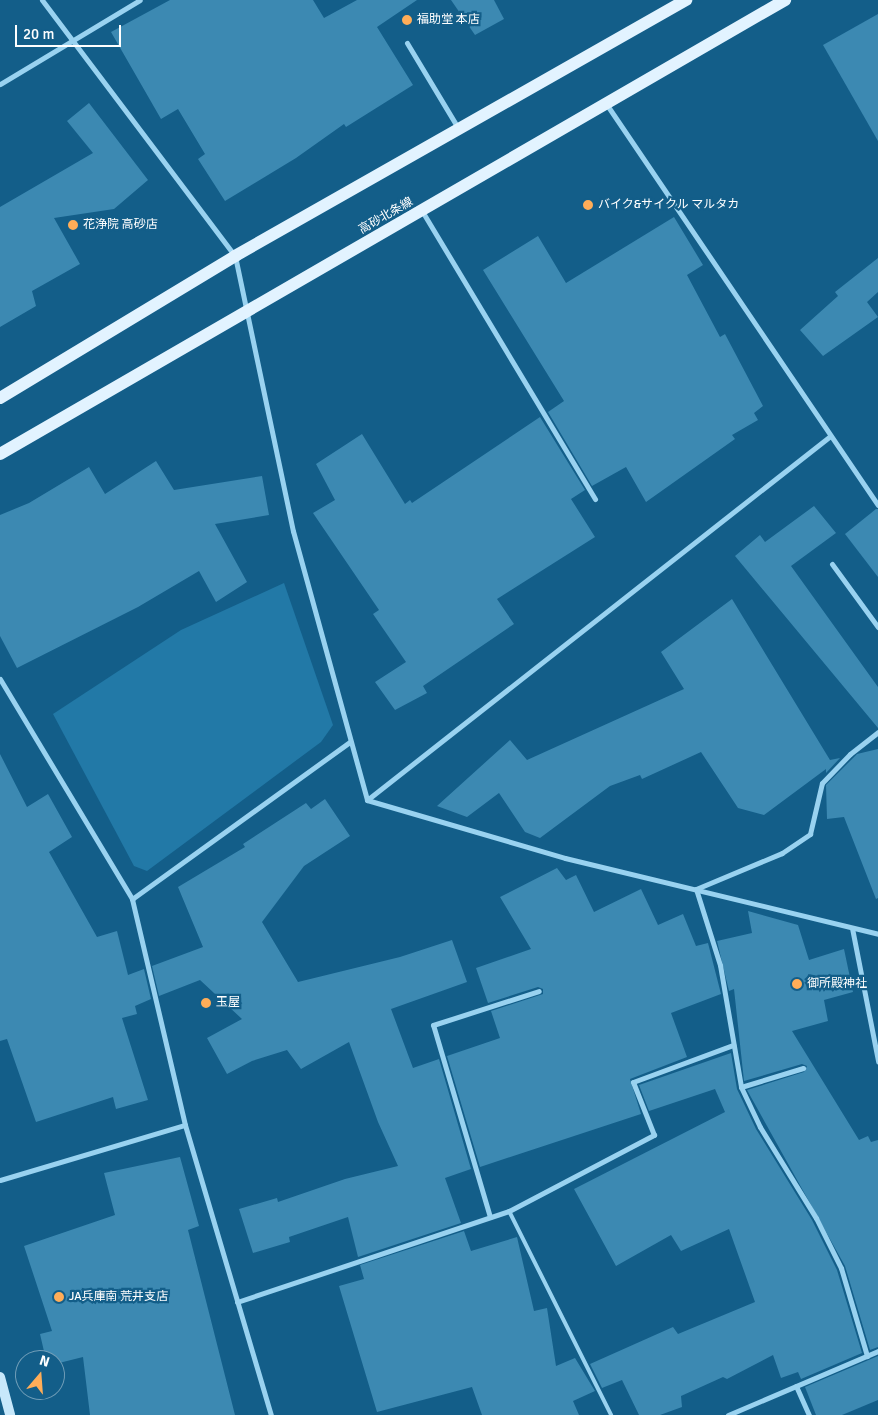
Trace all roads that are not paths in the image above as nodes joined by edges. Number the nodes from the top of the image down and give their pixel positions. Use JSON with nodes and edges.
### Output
{"nodes":[{"id":1,"x":42,"y":0,"type":"edge"},
{"id":2,"x":140,"y":0,"type":"edge"},
{"id":3,"x":686,"y":0,"type":"edge"},
{"id":4,"x":785,"y":0,"type":"edge"},
{"id":5,"x":73,"y":40,"type":"junction"},
{"id":6,"x":407,"y":43,"type":"dead end"},
{"id":7,"x":0,"y":84,"type":"edge"},
{"id":8,"x":607,"y":105,"type":"junction"},
{"id":9,"x":458,"y":128,"type":"junction"},
{"id":10,"x":422,"y":211,"type":"junction"},
{"id":11,"x":235,"y":256,"type":"junction"},
{"id":12,"x":246,"y":312,"type":"junction"},
{"id":13,"x":0,"y":398,"type":"edge"},
{"id":14,"x":829,"y":437,"type":"junction"},
{"id":15,"x":0,"y":454,"type":"edge"},
{"id":16,"x":595,"y":499,"type":"dead end"},
{"id":17,"x":878,"y":505,"type":"edge"},
{"id":18,"x":832,"y":564,"type":"dead end"},
{"id":19,"x":878,"y":627,"type":"edge"},
{"id":20,"x":0,"y":679,"type":"edge"},
{"id":21,"x":878,"y":732,"type":"edge"},
{"id":22,"x":350,"y":742,"type":"junction"},
{"id":23,"x":367,"y":800,"type":"junction"},
{"id":24,"x":696,"y":889,"type":"junction"},
{"id":25,"x":132,"y":899,"type":"junction"},
{"id":26,"x":852,"y":928,"type":"junction"},
{"id":27,"x":878,"y":934,"type":"edge"},
{"id":28,"x":539,"y":991,"type":"dead end"},
{"id":29,"x":733,"y":1045,"type":"junction"},
{"id":30,"x":878,"y":1061,"type":"edge"},
{"id":31,"x":803,"y":1068,"type":"dead end"},
{"id":32,"x":741,"y":1086,"type":"junction"},
{"id":33,"x":184,"y":1125,"type":"junction"},
{"id":34,"x":0,"y":1180,"type":"edge"},
{"id":35,"x":509,"y":1211,"type":"junction"},
{"id":36,"x":490,"y":1217,"type":"junction"},
{"id":37,"x":237,"y":1302,"type":"junction"},
{"id":38,"x":878,"y":1351,"type":"edge"},
{"id":39,"x":867,"y":1356,"type":"junction"},
{"id":40,"x":0,"y":1377,"type":"edge"},
{"id":41,"x":796,"y":1386,"type":"junction"},
{"id":42,"x":10,"y":1415,"type":"edge"},
{"id":43,"x":270,"y":1415,"type":"edge"},
{"id":44,"x":611,"y":1415,"type":"edge"},
{"id":45,"x":728,"y":1415,"type":"edge"},
{"id":46,"x":809,"y":1415,"type":"edge"}],
"edges":[{"from":1,"to":5,"type":"street"},
{"from":2,"to":5,"type":"street"},
{"from":3,"to":9,"type":"main road"},
{"from":4,"to":8,"type":"main road","name":"高砂北条線"},
{"from":5,"to":7,"type":"street"},
{"from":5,"to":11,"type":"street"},
{"from":6,"to":9,"type":"street"},
{"from":8,"to":10,"type":"main road","name":"高砂北条線"},
{"from":8,"to":14,"type":"street"},
{"from":9,"to":11,"type":"main road"},
{"from":10,"to":12,"type":"main road","name":"高砂北条線"},
{"from":10,"to":16,"type":"street"},
{"from":11,"to":12,"type":"street"},
{"from":11,"to":13,"type":"main road"},
{"from":12,"to":15,"type":"main road","name":"高砂北条線"},
{"from":12,"to":22,"type":"street"},
{"from":14,"to":17,"type":"street"},
{"from":14,"to":23,"type":"street"},
{"from":18,"to":19,"type":"street"},
{"from":20,"to":25,"type":"street"},
{"from":21,"to":24,"type":"street"},
{"from":22,"to":23,"type":"street"},
{"from":22,"to":25,"type":"street"},
{"from":23,"to":24,"type":"street"},
{"from":24,"to":26,"type":"street"},
{"from":24,"to":29,"type":"street"},
{"from":25,"to":33,"type":"street"},
{"from":26,"to":27,"type":"street"},
{"from":26,"to":30,"type":"street"},
{"from":28,"to":36,"type":"street"},
{"from":29,"to":32,"type":"street"},
{"from":29,"to":35,"type":"street"},
{"from":31,"to":32,"type":"street"},
{"from":32,"to":39,"type":"street"},
{"from":33,"to":34,"type":"street"},
{"from":33,"to":37,"type":"street"},
{"from":35,"to":36,"type":"street"},
{"from":35,"to":44,"type":"lane"},
{"from":36,"to":37,"type":"street"},
{"from":37,"to":43,"type":"street"},
{"from":38,"to":39,"type":"street"},
{"from":39,"to":41,"type":"street"},
{"from":40,"to":42,"type":"main road"},
{"from":41,"to":45,"type":"street"},
{"from":41,"to":46,"type":"street"}]}
